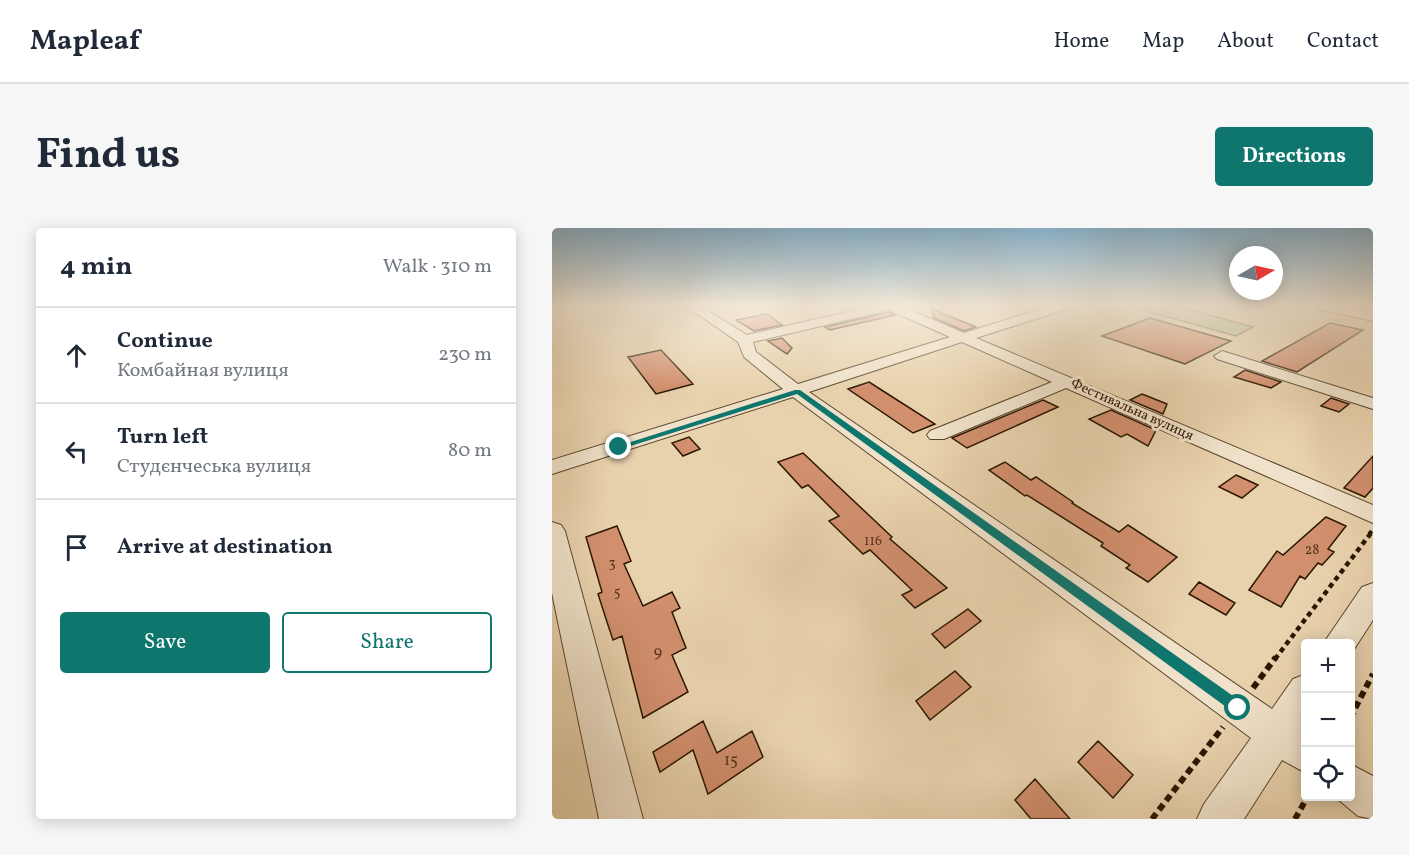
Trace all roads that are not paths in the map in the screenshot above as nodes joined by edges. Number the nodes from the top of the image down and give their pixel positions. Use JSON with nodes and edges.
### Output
{"nodes":[{"id":1,"x":736,"y":334,"type":"edge"},
{"id":2,"x":772,"y":334,"type":"edge"},
{"id":3,"x":956,"y":334,"type":"edge"},
{"id":4,"x":979,"y":334,"type":"edge"},
{"id":5,"x":966,"y":338,"type":"junction"},
{"id":6,"x":745,"y":340,"type":"junction"},
{"id":7,"x":1222,"y":356,"type":"dead end"},
{"id":8,"x":1067,"y":382,"type":"junction"},
{"id":9,"x":798,"y":391,"type":"junction"},
{"id":10,"x":1373,"y":404,"type":"edge"},
{"id":11,"x":937,"y":435,"type":"dead end"},
{"id":12,"x":552,"y":467,"type":"edge"},
{"id":13,"x":1373,"y":515,"type":"edge"},
{"id":14,"x":552,"y":531,"type":"edge"},
{"id":15,"x":1373,"y":595,"type":"edge"},
{"id":16,"x":1342,"y":639,"type":"edge"},
{"id":17,"x":1304,"y":693,"type":"edge"},
{"id":18,"x":1291,"y":742,"type":"edge"},
{"id":19,"x":1355,"y":788,"type":"edge"},
{"id":20,"x":1373,"y":801,"type":"edge"},
{"id":21,"x":621,"y":819,"type":"edge"},
{"id":22,"x":1219,"y":819,"type":"edge"}],
"edges":[{"from":1,"to":6,"type":"street"},
{"from":2,"to":6,"type":"street"},
{"from":3,"to":5,"type":"street","name":"Фестивальна вулиця"},
{"from":4,"to":5,"type":"street"},
{"from":5,"to":8,"type":"street","name":"Фестивальна вулиця"},
{"from":5,"to":9,"type":"street"},
{"from":6,"to":9,"type":"street"},
{"from":7,"to":10,"type":"street"},
{"from":8,"to":11,"type":"street"},
{"from":8,"to":13,"type":"street","name":"Фестивальна вулиця"},
{"from":9,"to":12,"type":"street"},
{"from":9,"to":18,"type":"street"},
{"from":14,"to":21,"type":"street"},
{"from":15,"to":16,"type":"street"},
{"from":17,"to":18,"type":"street"},
{"from":18,"to":22,"type":"street"},
{"from":19,"to":20,"type":"street"}]}
